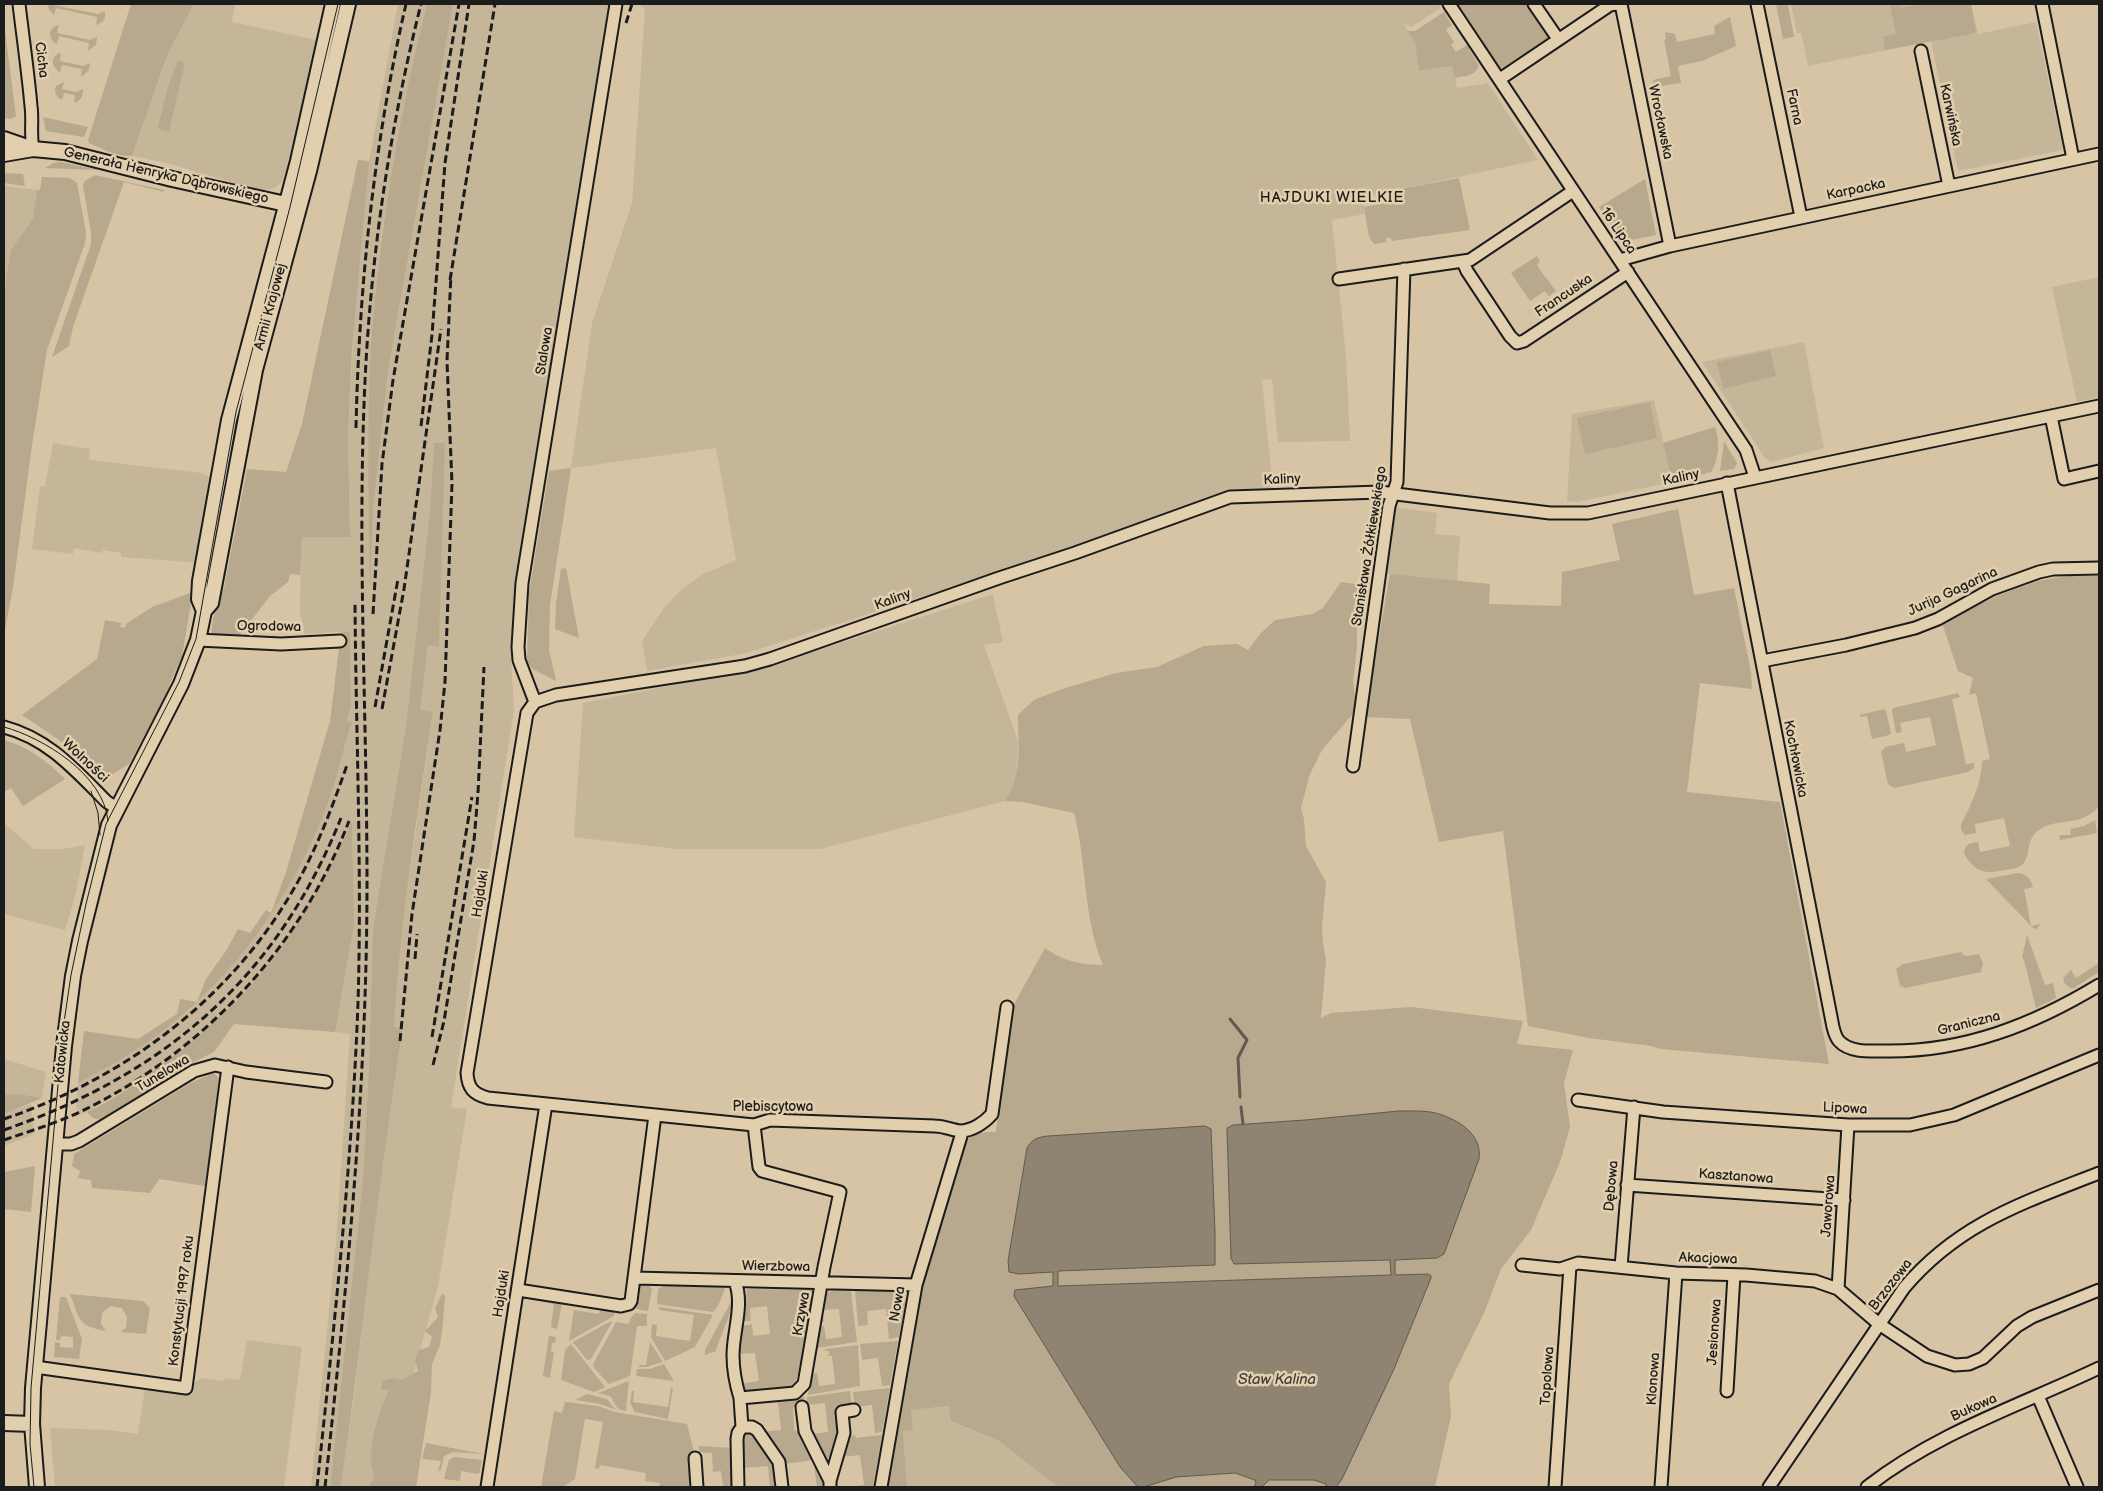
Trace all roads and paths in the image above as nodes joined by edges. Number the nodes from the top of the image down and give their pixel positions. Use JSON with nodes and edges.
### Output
{"nodes":[{"id":1,"x":19,"y":4,"type":"edge"},
{"id":2,"x":333,"y":4,"type":"edge"},
{"id":3,"x":348,"y":4,"type":"edge"},
{"id":4,"x":616,"y":4,"type":"edge"},
{"id":5,"x":1450,"y":4,"type":"edge"},
{"id":6,"x":1534,"y":4,"type":"edge"},
{"id":7,"x":1616,"y":4,"type":"edge"},
{"id":8,"x":1620,"y":4,"type":"edge"},
{"id":9,"x":1758,"y":4,"type":"edge"},
{"id":10,"x":2042,"y":4,"type":"edge"},
{"id":11,"x":324,"y":38,"type":"junction"},
{"id":12,"x":1558,"y":39,"type":"junction"},
{"id":13,"x":339,"y":41,"type":"junction"},
{"id":14,"x":1921,"y":51,"type":"dead end"},
{"id":15,"x":1500,"y":79,"type":"junction"},
{"id":16,"x":4,"y":139,"type":"edge"},
{"id":17,"x":33,"y":149,"type":"junction"},
{"id":18,"x":4,"y":154,"type":"edge"},
{"id":19,"x":2099,"y":154,"type":"edge"},
{"id":20,"x":2073,"y":159,"type":"junction"},
{"id":21,"x":1949,"y":186,"type":"junction"},
{"id":22,"x":1573,"y":191,"type":"junction"},
{"id":23,"x":293,"y":205,"type":"junction"},
{"id":24,"x":1801,"y":217,"type":"junction"},
{"id":25,"x":1670,"y":246,"type":"junction"},
{"id":26,"x":1620,"y":260,"type":"junction"},
{"id":27,"x":1463,"y":262,"type":"junction"},
{"id":28,"x":1404,"y":269,"type":"junction"},
{"id":29,"x":1628,"y":272,"type":"junction"},
{"id":30,"x":1339,"y":279,"type":"dead end"},
{"id":31,"x":2099,"y":406,"type":"edge"},
{"id":32,"x":231,"y":410,"type":"junction"},
{"id":33,"x":247,"y":410,"type":"junction"},
{"id":34,"x":2051,"y":416,"type":"junction"},
{"id":35,"x":227,"y":427,"type":"junction"},
{"id":36,"x":243,"y":430,"type":"junction"},
{"id":37,"x":2099,"y":471,"type":"edge"},
{"id":38,"x":219,"y":472,"type":"junction"},
{"id":39,"x":234,"y":475,"type":"junction"},
{"id":40,"x":1755,"y":478,"type":"junction"},
{"id":41,"x":1727,"y":483,"type":"junction"},
{"id":42,"x":1392,"y":493,"type":"junction"},
{"id":43,"x":2099,"y":568,"type":"edge"},
{"id":44,"x":205,"y":602,"type":"junction"},
{"id":45,"x":198,"y":640,"type":"junction"},
{"id":46,"x":340,"y":640,"type":"dead end"},
{"id":47,"x":1762,"y":661,"type":"junction"},
{"id":48,"x":536,"y":702,"type":"junction"},
{"id":49,"x":4,"y":726,"type":"edge"},
{"id":50,"x":1353,"y":766,"type":"dead end"},
{"id":51,"x":117,"y":808,"type":"junction"},
{"id":52,"x":2099,"y":985,"type":"edge"},
{"id":53,"x":1007,"y":1008,"type":"dead end"},
{"id":54,"x":1838,"y":1040,"type":"joint"},
{"id":55,"x":2099,"y":1055,"type":"edge"},
{"id":56,"x":228,"y":1067,"type":"junction"},
{"id":57,"x":326,"y":1082,"type":"dead end"},
{"id":58,"x":473,"y":1092,"type":"joint"},
{"id":59,"x":1578,"y":1100,"type":"dead end"},
{"id":60,"x":546,"y":1104,"type":"junction"},
{"id":61,"x":1634,"y":1107,"type":"junction"},
{"id":62,"x":655,"y":1114,"type":"junction"},
{"id":63,"x":754,"y":1124,"type":"junction"},
{"id":64,"x":1848,"y":1125,"type":"junction"},
{"id":65,"x":961,"y":1131,"type":"junction"},
{"id":66,"x":55,"y":1144,"type":"junction"},
{"id":67,"x":2099,"y":1173,"type":"edge"},
{"id":68,"x":1626,"y":1185,"type":"junction"},
{"id":69,"x":1844,"y":1200,"type":"junction"},
{"id":70,"x":1522,"y":1266,"type":"dead end"},
{"id":71,"x":1570,"y":1266,"type":"junction"},
{"id":72,"x":1621,"y":1267,"type":"junction"},
{"id":73,"x":1676,"y":1273,"type":"junction"},
{"id":74,"x":1734,"y":1275,"type":"junction"},
{"id":75,"x":635,"y":1278,"type":"junction"},
{"id":76,"x":735,"y":1281,"type":"junction"},
{"id":77,"x":823,"y":1282,"type":"junction"},
{"id":78,"x":916,"y":1285,"type":"junction"},
{"id":79,"x":518,"y":1290,"type":"junction"},
{"id":80,"x":1838,"y":1290,"type":"junction"},
{"id":81,"x":2099,"y":1290,"type":"edge"},
{"id":82,"x":1879,"y":1324,"type":"junction"},
{"id":83,"x":35,"y":1367,"type":"junction"},
{"id":84,"x":2099,"y":1368,"type":"edge"},
{"id":85,"x":1727,"y":1392,"type":"dead end"},
{"id":86,"x":2038,"y":1396,"type":"junction"},
{"id":87,"x":740,"y":1398,"type":"junction"},
{"id":88,"x":802,"y":1407,"type":"dead end"},
{"id":89,"x":854,"y":1410,"type":"dead end"},
{"id":90,"x":4,"y":1423,"type":"edge"},
{"id":91,"x":32,"y":1424,"type":"junction"},
{"id":92,"x":742,"y":1426,"type":"junction"},
{"id":93,"x":695,"y":1458,"type":"dead end"},
{"id":94,"x":830,"y":1484,"type":"edge"},
{"id":95,"x":37,"y":1487,"type":"edge"},
{"id":96,"x":487,"y":1487,"type":"edge"},
{"id":97,"x":697,"y":1487,"type":"edge"},
{"id":98,"x":738,"y":1487,"type":"edge"},
{"id":99,"x":782,"y":1487,"type":"edge"},
{"id":100,"x":881,"y":1487,"type":"edge"},
{"id":101,"x":1555,"y":1487,"type":"edge"},
{"id":102,"x":1661,"y":1487,"type":"edge"},
{"id":103,"x":1769,"y":1487,"type":"edge"},
{"id":104,"x":1867,"y":1487,"type":"edge"},
{"id":105,"x":2078,"y":1487,"type":"edge"}],
"edges":[{"from":1,"to":17,"type":"street","name":"Cicha"},
{"from":2,"to":11,"type":"street","name":"Armii Krajowej"},
{"from":3,"to":13,"type":"street","name":"Armii Krajowej"},
{"from":4,"to":48,"type":"street","name":"Stalowa"},
{"from":5,"to":15,"type":"street","name":"16 Lipca"},
{"from":6,"to":12,"type":"street"},
{"from":7,"to":12,"type":"street"},
{"from":8,"to":25,"type":"street","name":"Wrocławska"},
{"from":9,"to":24,"type":"street","name":"Farna"},
{"from":10,"to":20,"type":"street"},
{"from":11,"to":13,"type":"street"},
{"from":11,"to":23,"type":"street","name":"Armii Krajowej"},
{"from":12,"to":15,"type":"street"},
{"from":13,"to":23,"type":"street","name":"Armii Krajowej"},
{"from":14,"to":21,"type":"street","name":"Karwińska"},
{"from":15,"to":22,"type":"street","name":"16 Lipca"},
{"from":16,"to":17,"type":"street","name":"Generała Henryka Dąbrowskiego"},
{"from":17,"to":18,"type":"street","name":"Generała Henryka Dąbrowskiego"},
{"from":17,"to":23,"type":"street","name":"Generała Henryka Dąbrowskiego"},
{"from":19,"to":20,"type":"street","name":"Karpacka"},
{"from":20,"to":21,"type":"street","name":"Karpacka"},
{"from":21,"to":24,"type":"street","name":"Karpacka"},
{"from":22,"to":26,"type":"street","name":"16 Lipca"},
{"from":22,"to":27,"type":"street"},
{"from":23,"to":32,"type":"street","name":"Armii Krajowej"},
{"from":23,"to":33,"type":"street","name":"Armii Krajowej"},
{"from":24,"to":25,"type":"street","name":"Karpacka"},
{"from":25,"to":26,"type":"street","name":"Karpacka"},
{"from":26,"to":29,"type":"street","name":"16 Lipca"},
{"from":27,"to":28,"type":"street"},
{"from":27,"to":29,"type":"street","name":"Francuska"},
{"from":28,"to":30,"type":"street"},
{"from":28,"to":42,"type":"street","name":"Stanisława Żółkiewskiego"},
{"from":29,"to":40,"type":"street","name":"16 Lipca"},
{"from":31,"to":34,"type":"street","name":"Kaliny"},
{"from":32,"to":33,"type":"street"},
{"from":32,"to":35,"type":"street","name":"Armii Krajowej"},
{"from":33,"to":36,"type":"street","name":"Armii Krajowej"},
{"from":34,"to":37,"type":"street"},
{"from":34,"to":40,"type":"street","name":"Kaliny"},
{"from":35,"to":36,"type":"street"},
{"from":35,"to":38,"type":"street","name":"Armii Krajowej"},
{"from":36,"to":39,"type":"street","name":"Armii Krajowej"},
{"from":38,"to":39,"type":"street"},
{"from":38,"to":44,"type":"street","name":"Armii Krajowej"},
{"from":39,"to":44,"type":"street","name":"Armii Krajowej"},
{"from":40,"to":41,"type":"street","name":"Kaliny"},
{"from":41,"to":42,"type":"street","name":"Kaliny"},
{"from":41,"to":47,"type":"street","name":"Kochłowicka"},
{"from":42,"to":48,"type":"street","name":"Kaliny"},
{"from":42,"to":50,"type":"street","name":"Stanisława Żółkiewskiego"},
{"from":43,"to":47,"type":"street","name":"Jurija Gagarina"},
{"from":44,"to":45,"type":"street","name":"Armii Krajowej"},
{"from":45,"to":46,"type":"street","name":"Ogrodowa"},
{"from":45,"to":51,"type":"street","name":"Katowicka"},
{"from":47,"to":54,"type":"street","name":"Kochłowicka"},
{"from":48,"to":58,"type":"street","name":"Hajduki"},
{"from":49,"to":51,"type":"street","name":"Wolności"},
{"from":51,"to":66,"type":"street","name":"Katowicka"},
{"from":52,"to":54,"type":"street","name":"Graniczna"},
{"from":53,"to":65,"type":"street"},
{"from":55,"to":64,"type":"street","name":"Lipowa"},
{"from":56,"to":57,"type":"street","name":"Tunelowa"},
{"from":56,"to":66,"type":"street","name":"Tunelowa"},
{"from":56,"to":83,"type":"street","name":"Konstytucji 1997 roku"},
{"from":58,"to":60,"type":"street","name":"Plebiscytowa"},
{"from":59,"to":61,"type":"street","name":"Lipowa"},
{"from":60,"to":62,"type":"street","name":"Plebiscytowa"},
{"from":60,"to":79,"type":"street","name":"Hajduki"},
{"from":61,"to":64,"type":"street","name":"Lipowa"},
{"from":61,"to":68,"type":"street","name":"Dębowa"},
{"from":62,"to":63,"type":"street","name":"Plebiscytowa"},
{"from":62,"to":75,"type":"street"},
{"from":63,"to":65,"type":"street","name":"Plebiscytowa"},
{"from":63,"to":77,"type":"street","name":"Krzywa"},
{"from":64,"to":69,"type":"street","name":"Jaworowa"},
{"from":65,"to":78,"type":"street","name":"Nowa"},
{"from":66,"to":83,"type":"street","name":"Katowicka"},
{"from":67,"to":82,"type":"street","name":"Brzozowa"},
{"from":68,"to":69,"type":"street","name":"Kasztanowa"},
{"from":68,"to":72,"type":"street","name":"Dębowa"},
{"from":69,"to":80,"type":"street","name":"Jaworowa"},
{"from":70,"to":71,"type":"street","name":"Akacjowa"},
{"from":71,"to":72,"type":"street","name":"Akacjowa"},
{"from":71,"to":101,"type":"street","name":"Topolowa"},
{"from":72,"to":73,"type":"street","name":"Akacjowa"},
{"from":73,"to":74,"type":"street","name":"Akacjowa"},
{"from":73,"to":102,"type":"street","name":"Klonowa"},
{"from":74,"to":80,"type":"street","name":"Akacjowa"},
{"from":74,"to":85,"type":"street","name":"Jesionowa"},
{"from":75,"to":76,"type":"street","name":"Wierzbowa"},
{"from":75,"to":79,"type":"street"},
{"from":76,"to":77,"type":"street","name":"Wierzbowa"},
{"from":76,"to":87,"type":"street"},
{"from":77,"to":78,"type":"street","name":"Wierzbowa"},
{"from":77,"to":87,"type":"street","name":"Krzywa"},
{"from":78,"to":100,"type":"street","name":"Nowa"},
{"from":79,"to":96,"type":"street","name":"Hajduki"},
{"from":80,"to":82,"type":"street","name":"Akacjowa"},
{"from":81,"to":82,"type":"street"},
{"from":82,"to":103,"type":"street","name":"Brzozowa"},
{"from":83,"to":91,"type":"street","name":"Katowicka"},
{"from":84,"to":86,"type":"street","name":"Bukowa"},
{"from":86,"to":104,"type":"street","name":"Bukowa"},
{"from":86,"to":105,"type":"street"},
{"from":87,"to":92,"type":"street"},
{"from":88,"to":94,"type":"street"},
{"from":89,"to":94,"type":"street"},
{"from":90,"to":91,"type":"street"},
{"from":91,"to":95,"type":"street","name":"Katowicka"},
{"from":92,"to":98,"type":"street"},
{"from":92,"to":99,"type":"street"},
{"from":93,"to":97,"type":"street"}]}
